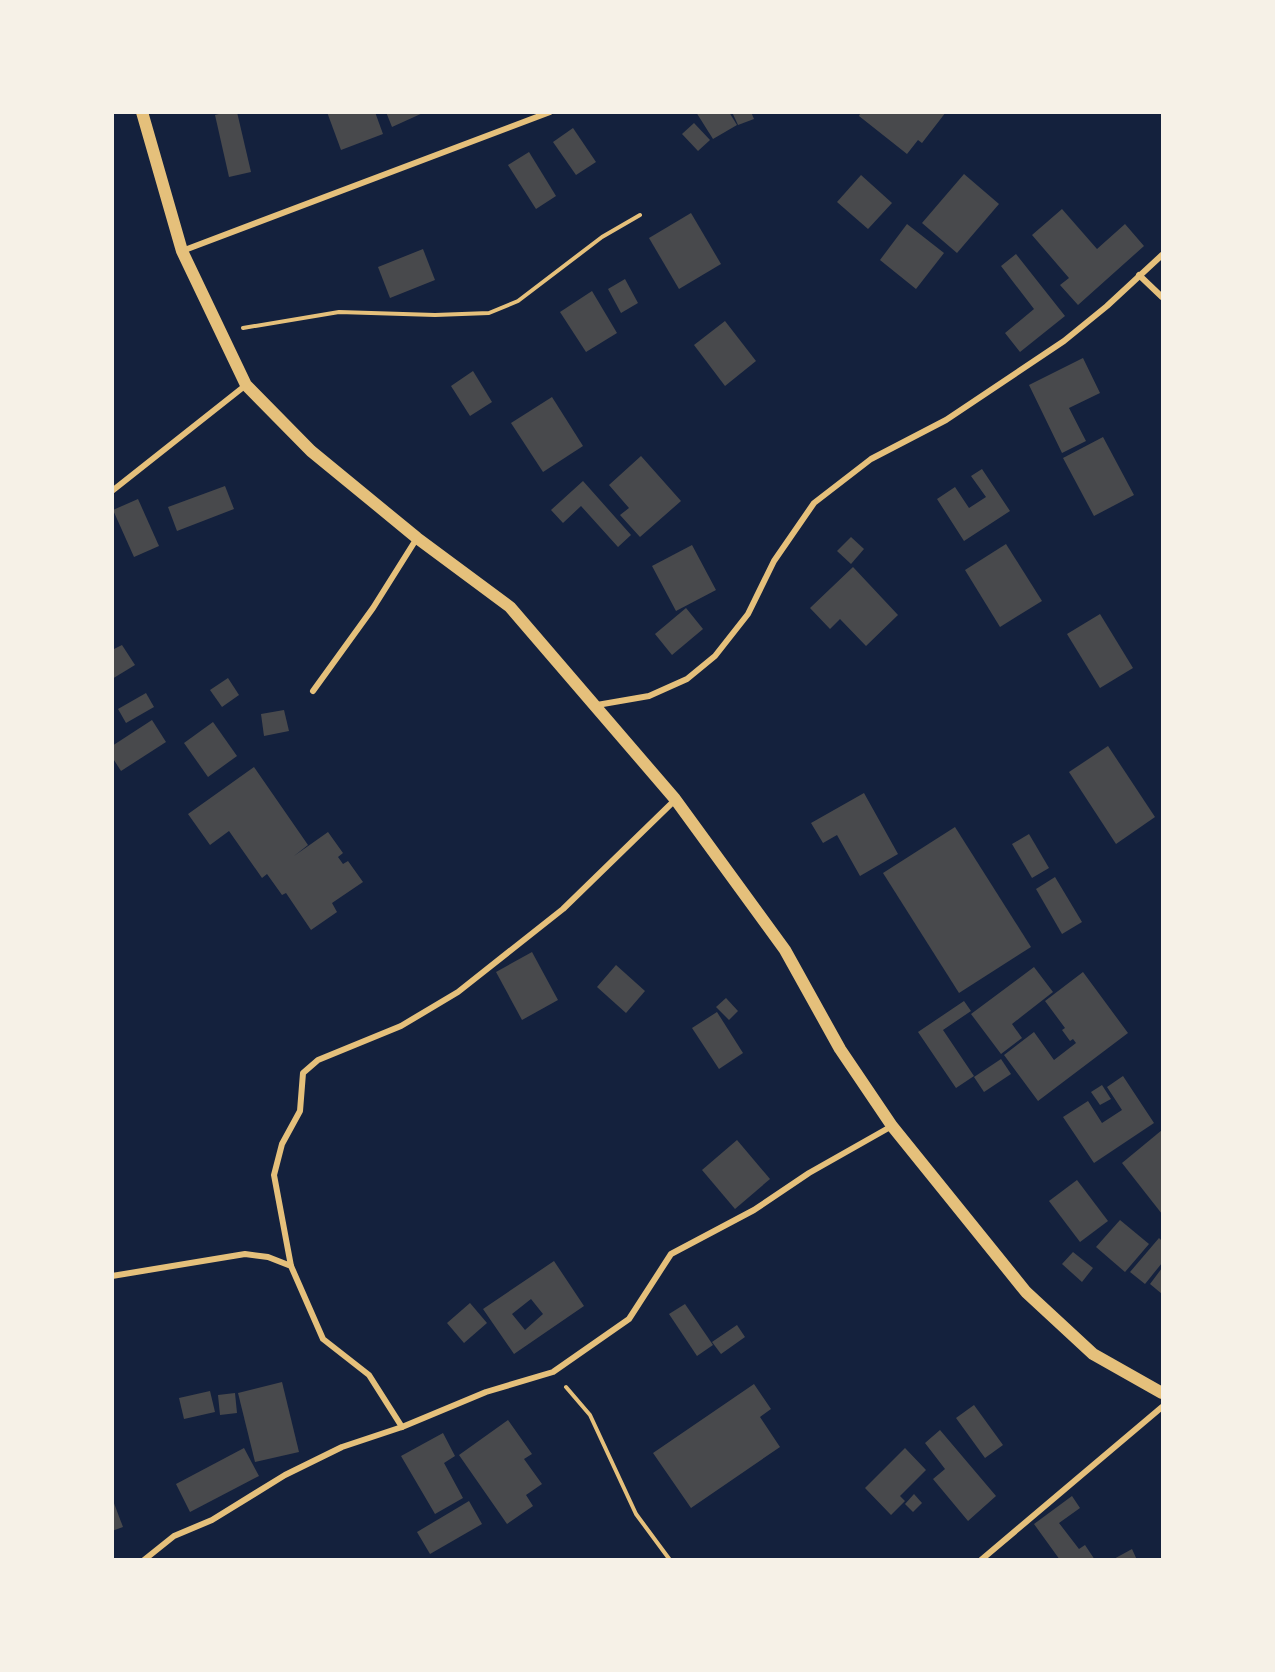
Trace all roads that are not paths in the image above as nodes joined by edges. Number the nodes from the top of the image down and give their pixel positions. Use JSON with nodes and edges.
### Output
{"nodes":[{"id":1,"x":142,"y":112,"type":"edge"},
{"id":2,"x":550,"y":112,"type":"edge"},
{"id":3,"x":182,"y":250,"type":"junction"},
{"id":4,"x":1162,"y":255,"type":"edge"},
{"id":5,"x":1139,"y":275,"type":"junction"},
{"id":6,"x":1162,"y":297,"type":"edge"},
{"id":7,"x":246,"y":385,"type":"junction"},
{"id":8,"x":112,"y":491,"type":"edge"},
{"id":9,"x":417,"y":538,"type":"junction"},
{"id":10,"x":313,"y":691,"type":"dead end"},
{"id":11,"x":597,"y":705,"type":"junction"},
{"id":12,"x":675,"y":799,"type":"junction"},
{"id":13,"x":892,"y":1126,"type":"junction"},
{"id":14,"x":291,"y":1266,"type":"junction"},
{"id":15,"x":112,"y":1276,"type":"edge"},
{"id":16,"x":1162,"y":1393,"type":"edge"},
{"id":17,"x":1162,"y":1407,"type":"edge"},
{"id":18,"x":402,"y":1427,"type":"junction"},
{"id":19,"x":144,"y":1560,"type":"edge"},
{"id":20,"x":981,"y":1560,"type":"edge"}],
"edges":[{"from":1,"to":3,"type":"main road"},
{"from":2,"to":3,"type":"street"},
{"from":3,"to":7,"type":"main road"},
{"from":4,"to":5,"type":"street"},
{"from":5,"to":6,"type":"street"},
{"from":5,"to":11,"type":"street"},
{"from":7,"to":8,"type":"street"},
{"from":7,"to":9,"type":"main road"},
{"from":9,"to":10,"type":"street"},
{"from":9,"to":11,"type":"main road"},
{"from":11,"to":12,"type":"main road"},
{"from":12,"to":13,"type":"main road"},
{"from":12,"to":14,"type":"street"},
{"from":13,"to":16,"type":"main road"},
{"from":13,"to":18,"type":"street"},
{"from":14,"to":15,"type":"street"},
{"from":14,"to":18,"type":"street"},
{"from":17,"to":20,"type":"street"},
{"from":18,"to":19,"type":"street"}]}
